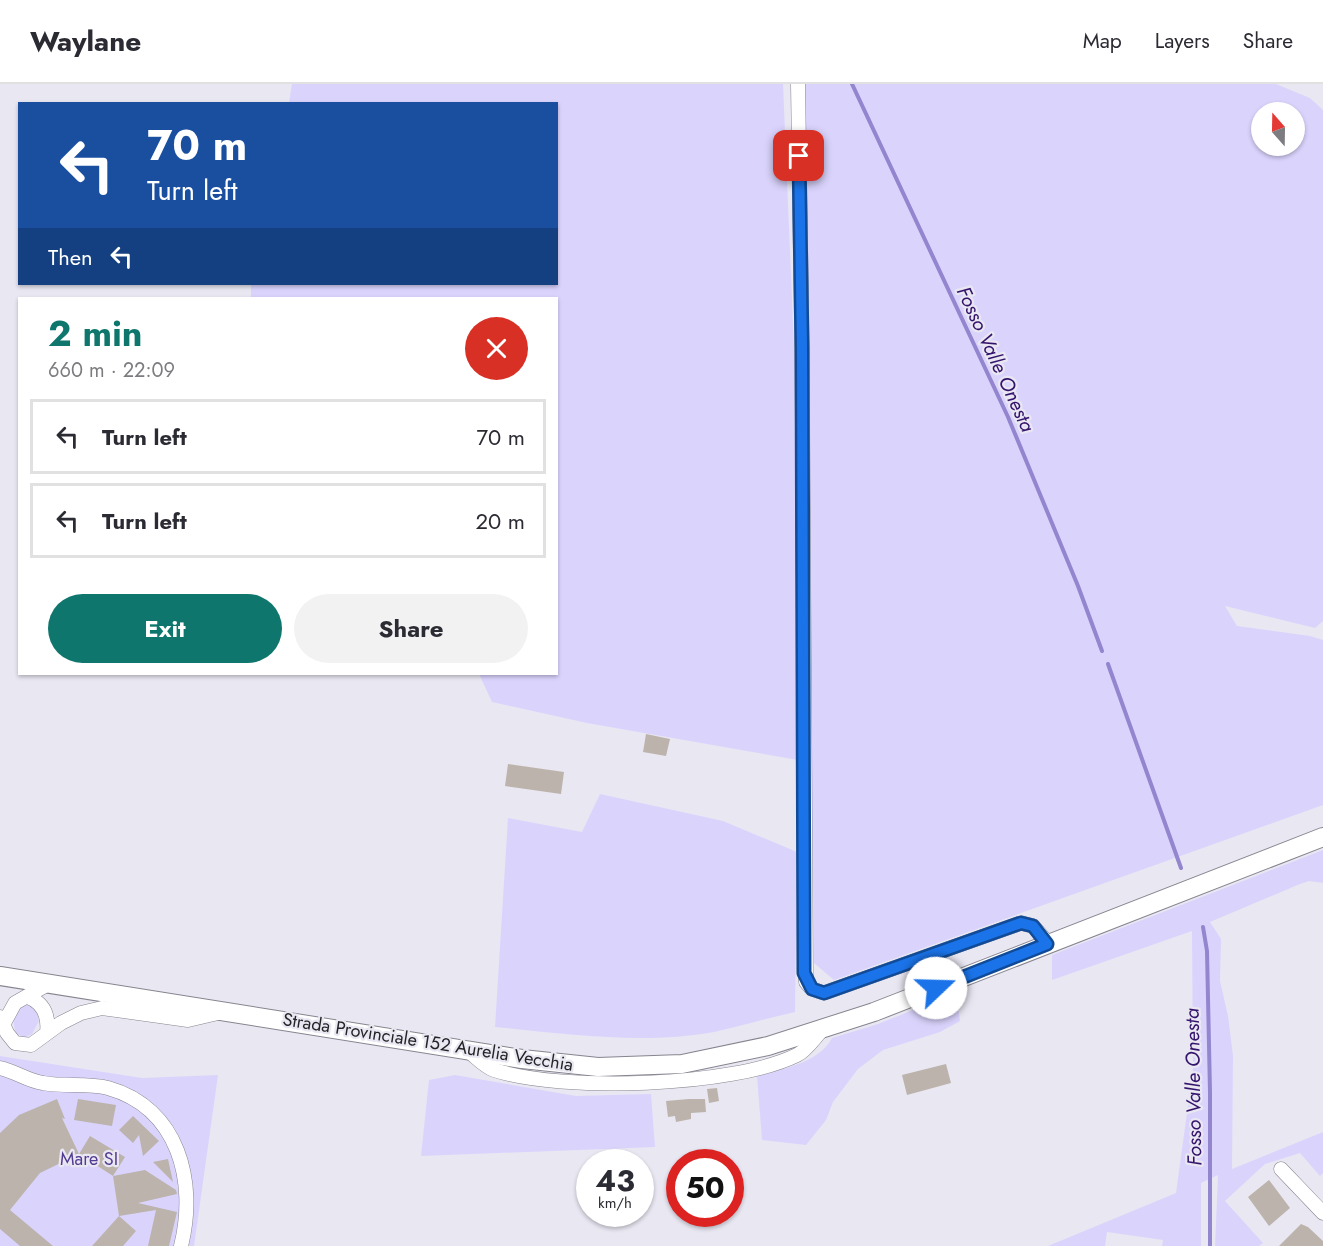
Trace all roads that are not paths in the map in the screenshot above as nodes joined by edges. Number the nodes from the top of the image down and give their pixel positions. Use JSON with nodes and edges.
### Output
{"nodes":[{"id":1,"x":798,"y":84,"type":"edge"},
{"id":2,"x":1323,"y":837,"type":"edge"},
{"id":3,"x":1047,"y":944,"type":"junction"},
{"id":4,"x":0,"y":976,"type":"edge"},
{"id":5,"x":19,"y":979,"type":"junction"},
{"id":6,"x":50,"y":983,"type":"junction"},
{"id":7,"x":28,"y":997,"type":"junction"},
{"id":8,"x":230,"y":1010,"type":"junction"},
{"id":9,"x":3,"y":1028,"type":"edge"},
{"id":10,"x":47,"y":1033,"type":"junction"},
{"id":11,"x":0,"y":1068,"type":"edge"},
{"id":12,"x":1281,"y":1169,"type":"dead end"},
{"id":13,"x":1323,"y":1213,"type":"edge"},
{"id":14,"x":181,"y":1246,"type":"edge"}],
"edges":[{"from":1,"to":3,"type":"street"},
{"from":2,"to":3,"type":"main road","name":"Strada Provinciale 152 Aurelia Vecchia"},
{"from":3,"to":8,"type":"main road","name":"Strada Provinciale 152 Aurelia Vecchia"},
{"from":4,"to":5,"type":"main road","name":"Strada Provinciale 152 Aurelia Vecchia"},
{"from":5,"to":6,"type":"main road","name":"Strada Provinciale 152 Aurelia Vecchia"},
{"from":5,"to":7,"type":"street"},
{"from":6,"to":7,"type":"street"},
{"from":6,"to":8,"type":"main road","name":"Strada Provinciale 152 Aurelia Vecchia"},
{"from":7,"to":9,"type":"street"},
{"from":7,"to":10,"type":"street"},
{"from":8,"to":10,"type":"street"},
{"from":9,"to":10,"type":"street"},
{"from":11,"to":14,"type":"street"},
{"from":12,"to":13,"type":"street"}]}
